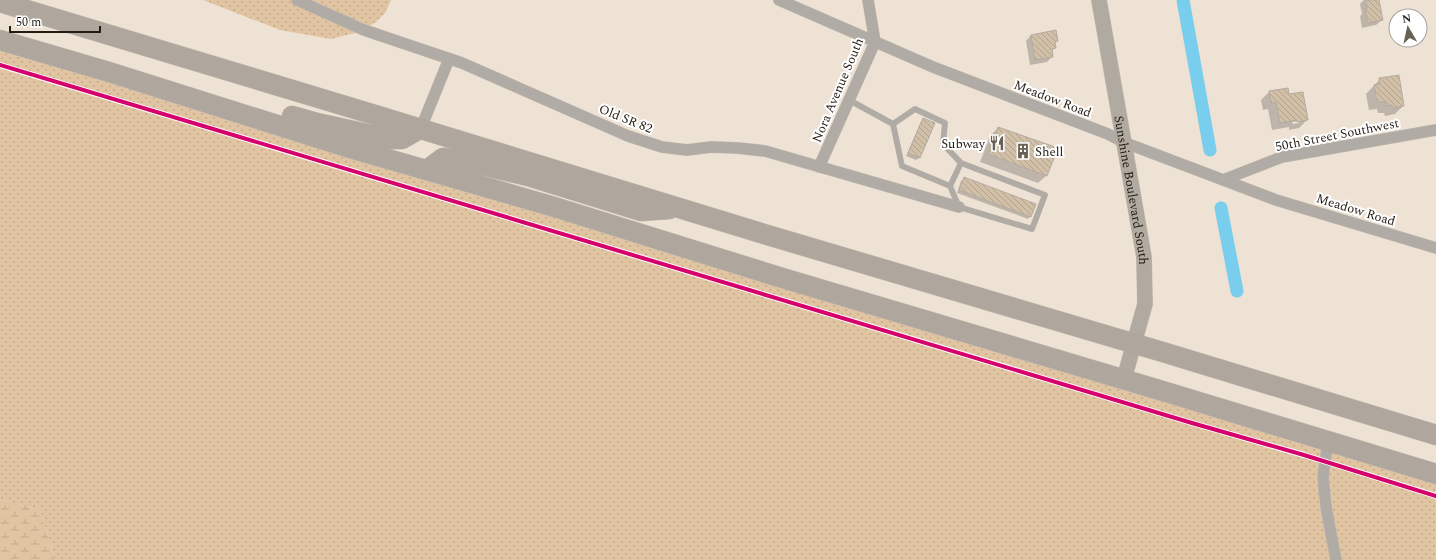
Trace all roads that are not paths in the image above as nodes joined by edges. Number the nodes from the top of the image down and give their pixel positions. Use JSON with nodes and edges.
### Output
{"nodes":[{"id":1,"x":297,"y":0,"type":"edge"},
{"id":2,"x":779,"y":0,"type":"edge"},
{"id":3,"x":868,"y":0,"type":"edge"},
{"id":4,"x":1098,"y":0,"type":"edge"},
{"id":5,"x":0,"y":2,"type":"edge"},
{"id":6,"x":0,"y":40,"type":"edge"},
{"id":7,"x":875,"y":42,"type":"junction"},
{"id":8,"x":449,"y":59,"type":"junction"},
{"id":9,"x":121,"y":76,"type":"junction"},
{"id":10,"x":849,"y":100,"type":"junction"},
{"id":11,"x":893,"y":124,"type":"junction"},
{"id":12,"x":420,"y":128,"type":"junction"},
{"id":13,"x":1436,"y":130,"type":"edge"},
{"id":14,"x":1124,"y":142,"type":"junction"},
{"id":15,"x":961,"y":163,"type":"junction"},
{"id":16,"x":819,"y":167,"type":"junction"},
{"id":17,"x":427,"y":170,"type":"junction"},
{"id":18,"x":1223,"y":180,"type":"junction"},
{"id":19,"x":950,"y":186,"type":"junction"},
{"id":20,"x":959,"y":207,"type":"junction"},
{"id":21,"x":680,"y":208,"type":"junction"},
{"id":22,"x":1436,"y":248,"type":"edge"},
{"id":23,"x":1134,"y":343,"type":"junction"},
{"id":24,"x":1124,"y":379,"type":"junction"},
{"id":25,"x":1436,"y":436,"type":"edge"},
{"id":26,"x":1328,"y":441,"type":"junction"},
{"id":27,"x":1436,"y":474,"type":"edge"},
{"id":28,"x":1336,"y":560,"type":"edge"}],
"edges":[{"from":1,"to":8,"type":"street","name":"Old SR 82"},
{"from":2,"to":7,"type":"street","name":"Meadow Road"},
{"from":3,"to":7,"type":"street","name":"Nora Avenue South"},
{"from":4,"to":14,"type":"street","name":"Sunshine Boulevard South"},
{"from":5,"to":12,"type":"highway"},
{"from":6,"to":9,"type":"highway"},
{"from":7,"to":10,"type":"street","name":"Nora Avenue South"},
{"from":7,"to":14,"type":"street","name":"Meadow Road"},
{"from":8,"to":12,"type":"street"},
{"from":8,"to":16,"type":"street","name":"Old SR 82"},
{"from":9,"to":12,"type":"highway"},
{"from":9,"to":17,"type":"highway"},
{"from":10,"to":11,"type":"lane"},
{"from":10,"to":16,"type":"street","name":"Nora Avenue South"},
{"from":11,"to":15,"type":"lane"},
{"from":11,"to":19,"type":"lane"},
{"from":12,"to":21,"type":"highway"},
{"from":13,"to":18,"type":"street","name":"50th Street Southwest"},
{"from":14,"to":18,"type":"street","name":"Meadow Road"},
{"from":14,"to":23,"type":"street","name":"Sunshine Boulevard South"},
{"from":15,"to":19,"type":"lane"},
{"from":15,"to":20,"type":"lane"},
{"from":16,"to":20,"type":"street","name":"Old SR 82"},
{"from":17,"to":21,"type":"highway"},
{"from":17,"to":24,"type":"highway"},
{"from":18,"to":22,"type":"street","name":"Meadow Road"},
{"from":19,"to":20,"type":"lane"},
{"from":21,"to":23,"type":"highway"},
{"from":23,"to":24,"type":"street","name":"Sunshine Boulevard South"},
{"from":23,"to":25,"type":"highway"},
{"from":24,"to":26,"type":"highway"},
{"from":26,"to":27,"type":"highway"},
{"from":26,"to":28,"type":"street"}]}
